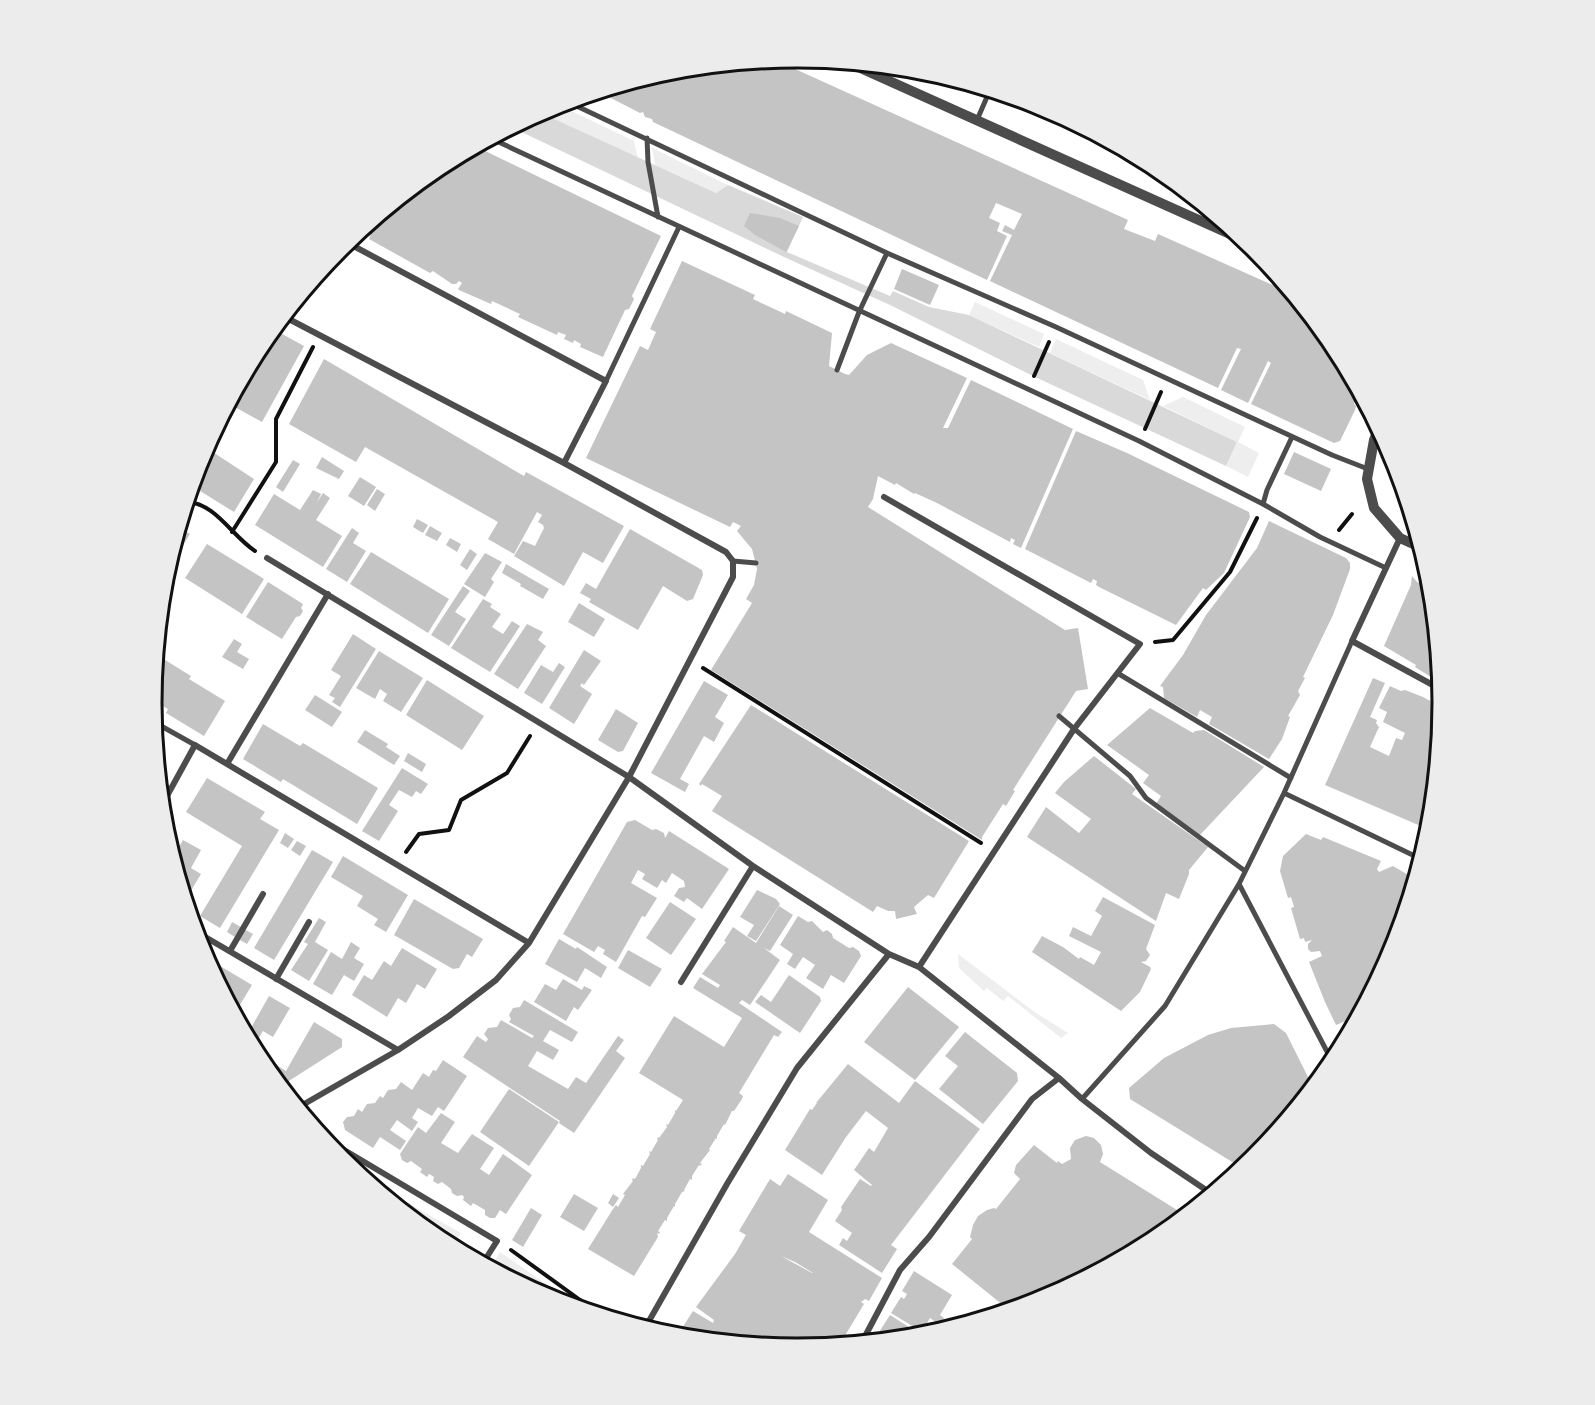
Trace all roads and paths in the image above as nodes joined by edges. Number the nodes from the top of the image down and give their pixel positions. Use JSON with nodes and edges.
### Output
{"nodes":[{"id":1,"x":870,"y":72,"type":"edge"},
{"id":2,"x":987,"y":97,"type":"edge"},
{"id":3,"x":578,"y":107,"type":"edge"},
{"id":4,"x":978,"y":120,"type":"junction"},
{"id":5,"x":647,"y":138,"type":"junction"},
{"id":6,"x":499,"y":142,"type":"edge"},
{"id":7,"x":658,"y":217,"type":"junction"},
{"id":8,"x":678,"y":227,"type":"junction"},
{"id":9,"x":1222,"y":230,"type":"edge"},
{"id":10,"x":355,"y":247,"type":"edge"},
{"id":11,"x":887,"y":253,"type":"junction"},
{"id":12,"x":860,"y":312,"type":"junction"},
{"id":13,"x":291,"y":320,"type":"edge"},
{"id":14,"x":319,"y":335,"type":"junction"},
{"id":15,"x":1045,"y":351,"type":"dead end"},
{"id":16,"x":837,"y":370,"type":"dead end"},
{"id":17,"x":1034,"y":376,"type":"dead end"},
{"id":18,"x":606,"y":381,"type":"junction"},
{"id":19,"x":1156,"y":403,"type":"dead end"},
{"id":20,"x":1145,"y":429,"type":"dead end"},
{"id":21,"x":1292,"y":437,"type":"junction"},
{"id":22,"x":1375,"y":439,"type":"edge"},
{"id":23,"x":564,"y":463,"type":"junction"},
{"id":24,"x":1368,"y":470,"type":"junction"},
{"id":25,"x":884,"y":497,"type":"dead end"},
{"id":26,"x":195,"y":503,"type":"edge"},
{"id":27,"x":1263,"y":504,"type":"junction"},
{"id":28,"x":232,"y":532,"type":"junction"},
{"id":29,"x":1400,"y":538,"type":"junction"},
{"id":30,"x":1412,"y":544,"type":"edge"},
{"id":31,"x":267,"y":558,"type":"joint"},
{"id":32,"x":732,"y":561,"type":"junction"},
{"id":33,"x":756,"y":563,"type":"dead end"},
{"id":34,"x":1386,"y":568,"type":"junction"},
{"id":35,"x":328,"y":594,"type":"junction"},
{"id":36,"x":1352,"y":641,"type":"junction"},
{"id":37,"x":1140,"y":644,"type":"junction"},
{"id":38,"x":690,"y":659,"type":"junction"},
{"id":39,"x":1119,"y":674,"type":"junction"},
{"id":40,"x":1432,"y":684,"type":"edge"},
{"id":41,"x":1059,"y":717,"type":"dead end"},
{"id":42,"x":538,"y":722,"type":"junction"},
{"id":43,"x":163,"y":727,"type":"edge"},
{"id":44,"x":1074,"y":729,"type":"junction"},
{"id":45,"x":195,"y":745,"type":"junction"},
{"id":46,"x":227,"y":764,"type":"junction"},
{"id":47,"x":629,"y":777,"type":"junction"},
{"id":48,"x":1291,"y":778,"type":"junction"},
{"id":49,"x":169,"y":792,"type":"edge"},
{"id":50,"x":1284,"y":793,"type":"junction"},
{"id":51,"x":995,"y":852,"type":"junction"},
{"id":52,"x":1414,"y":855,"type":"edge"},
{"id":53,"x":397,"y":866,"type":"junction"},
{"id":54,"x":753,"y":866,"type":"junction"},
{"id":55,"x":1245,"y":871,"type":"junction"},
{"id":56,"x":1239,"y":884,"type":"junction"},
{"id":57,"x":263,"y":894,"type":"dead end"},
{"id":58,"x":309,"y":922,"type":"dead end"},
{"id":59,"x":208,"y":938,"type":"edge"},
{"id":60,"x":529,"y":943,"type":"junction"},
{"id":61,"x":230,"y":951,"type":"junction"},
{"id":62,"x":889,"y":954,"type":"junction"},
{"id":63,"x":919,"y":967,"type":"junction"},
{"id":64,"x":276,"y":979,"type":"junction"},
{"id":65,"x":681,"y":982,"type":"dead end"},
{"id":66,"x":398,"y":1050,"type":"junction"},
{"id":67,"x":1327,"y":1052,"type":"edge"},
{"id":68,"x":1059,"y":1078,"type":"junction"},
{"id":69,"x":1082,"y":1100,"type":"junction"},
{"id":70,"x":305,"y":1103,"type":"edge"},
{"id":71,"x":349,"y":1153,"type":"edge"},
{"id":72,"x":1205,"y":1189,"type":"edge"},
{"id":73,"x":497,"y":1241,"type":"junction"},
{"id":74,"x":487,"y":1256,"type":"edge"},
{"id":75,"x":576,"y":1298,"type":"edge"},
{"id":76,"x":650,"y":1320,"type":"edge"},
{"id":77,"x":867,"y":1333,"type":"edge"}],
"edges":[{"from":1,"to":4,"type":"street"},
{"from":2,"to":4,"type":"street"},
{"from":3,"to":5,"type":"street"},
{"from":4,"to":9,"type":"street"},
{"from":5,"to":7,"type":"street"},
{"from":5,"to":11,"type":"street"},
{"from":6,"to":7,"type":"street"},
{"from":7,"to":8,"type":"street"},
{"from":8,"to":12,"type":"street"},
{"from":8,"to":18,"type":"street"},
{"from":10,"to":18,"type":"street"},
{"from":11,"to":12,"type":"street"},
{"from":11,"to":21,"type":"street"},
{"from":12,"to":16,"type":"street"},
{"from":12,"to":27,"type":"street"},
{"from":13,"to":14,"type":"street"},
{"from":14,"to":23,"type":"street"},
{"from":14,"to":28,"type":"path"},
{"from":15,"to":17,"type":"path"},
{"from":18,"to":23,"type":"street"},
{"from":19,"to":20,"type":"path"},
{"from":21,"to":24,"type":"street"},
{"from":21,"to":27,"type":"street"},
{"from":22,"to":24,"type":"street"},
{"from":23,"to":32,"type":"street"},
{"from":24,"to":29,"type":"street"},
{"from":25,"to":37,"type":"street"},
{"from":26,"to":28,"type":"path"},
{"from":27,"to":34,"type":"street"},
{"from":27,"to":37,"type":"path"},
{"from":28,"to":31,"type":"path"},
{"from":29,"to":30,"type":"street"},
{"from":29,"to":34,"type":"street"},
{"from":31,"to":35,"type":"street"},
{"from":32,"to":33,"type":"street"},
{"from":32,"to":38,"type":"street"},
{"from":34,"to":36,"type":"street"},
{"from":35,"to":42,"type":"street"},
{"from":35,"to":46,"type":"street"},
{"from":36,"to":40,"type":"street"},
{"from":36,"to":48,"type":"street"},
{"from":37,"to":39,"type":"street"},
{"from":38,"to":47,"type":"street"},
{"from":38,"to":51,"type":"path"},
{"from":39,"to":44,"type":"street"},
{"from":39,"to":48,"type":"street"},
{"from":41,"to":44,"type":"street"},
{"from":42,"to":47,"type":"street"},
{"from":42,"to":53,"type":"path"},
{"from":43,"to":45,"type":"street"},
{"from":44,"to":51,"type":"street"},
{"from":44,"to":55,"type":"street"},
{"from":45,"to":46,"type":"street"},
{"from":45,"to":49,"type":"street"},
{"from":46,"to":53,"type":"street"},
{"from":47,"to":54,"type":"street"},
{"from":47,"to":60,"type":"street"},
{"from":48,"to":50,"type":"street"},
{"from":50,"to":52,"type":"street"},
{"from":50,"to":55,"type":"street"},
{"from":51,"to":63,"type":"street"},
{"from":53,"to":60,"type":"street"},
{"from":54,"to":62,"type":"street"},
{"from":54,"to":65,"type":"street"},
{"from":55,"to":56,"type":"street"},
{"from":56,"to":67,"type":"street"},
{"from":56,"to":69,"type":"street"},
{"from":57,"to":61,"type":"street"},
{"from":58,"to":64,"type":"street"},
{"from":59,"to":61,"type":"street"},
{"from":60,"to":66,"type":"street"},
{"from":61,"to":64,"type":"street"},
{"from":62,"to":63,"type":"street"},
{"from":62,"to":76,"type":"street"},
{"from":63,"to":68,"type":"street"},
{"from":64,"to":66,"type":"street"},
{"from":66,"to":70,"type":"street"},
{"from":68,"to":69,"type":"street"},
{"from":68,"to":77,"type":"street"},
{"from":69,"to":72,"type":"street"},
{"from":71,"to":73,"type":"street"},
{"from":73,"to":74,"type":"street"},
{"from":73,"to":75,"type":"path"}]}
